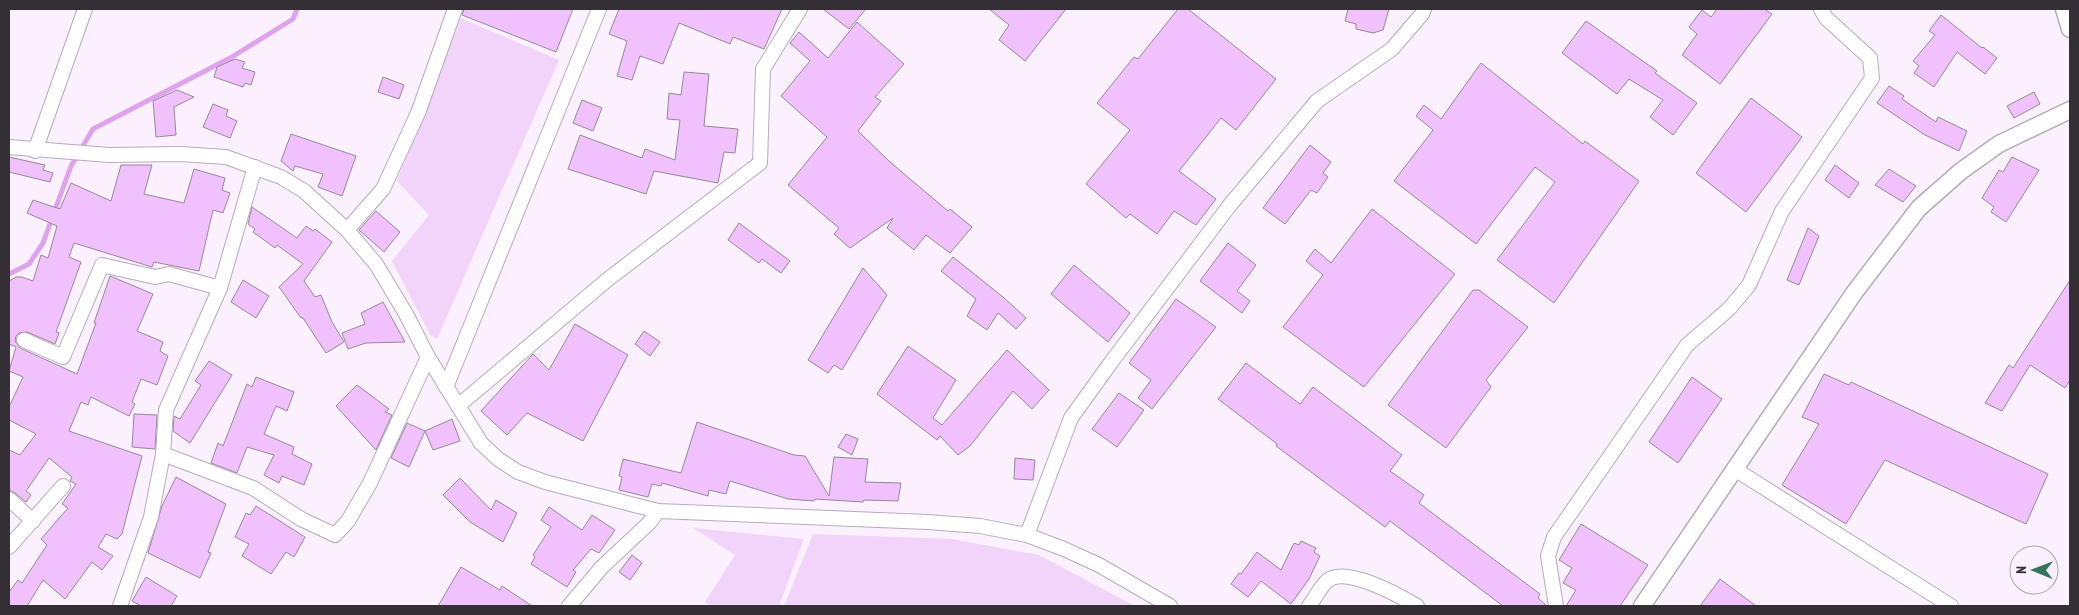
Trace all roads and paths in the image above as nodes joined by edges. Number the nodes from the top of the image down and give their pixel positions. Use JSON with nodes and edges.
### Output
{"nodes":[{"id":1,"x":86,"y":9,"type":"edge"},
{"id":2,"x":455,"y":9,"type":"edge"},
{"id":3,"x":599,"y":9,"type":"edge"},
{"id":4,"x":800,"y":9,"type":"edge"},
{"id":5,"x":1424,"y":9,"type":"edge"},
{"id":6,"x":1821,"y":9,"type":"edge"},
{"id":7,"x":2064,"y":9,"type":"edge"},
{"id":8,"x":2070,"y":29,"type":"edge"},
{"id":9,"x":2070,"y":110,"type":"edge"},
{"id":10,"x":9,"y":147,"type":"edge"},
{"id":11,"x":35,"y":151,"type":"junction"},
{"id":12,"x":255,"y":167,"type":"junction"},
{"id":13,"x":347,"y":230,"type":"junction"},
{"id":14,"x":220,"y":288,"type":"junction"},
{"id":15,"x":24,"y":340,"type":"dead end"},
{"id":16,"x":428,"y":358,"type":"junction"},
{"id":17,"x":446,"y":387,"type":"junction"},
{"id":18,"x":458,"y":406,"type":"junction"},
{"id":19,"x":163,"y":454,"type":"junction"},
{"id":20,"x":1736,"y":470,"type":"junction"},
{"id":21,"x":63,"y":486,"type":"dead end"},
{"id":22,"x":9,"y":499,"type":"edge"},
{"id":23,"x":658,"y":511,"type":"junction"},
{"id":24,"x":33,"y":521,"type":"junction"},
{"id":25,"x":1027,"y":535,"type":"junction"},
{"id":26,"x":9,"y":547,"type":"edge"},
{"id":27,"x":120,"y":606,"type":"edge"},
{"id":28,"x":570,"y":606,"type":"edge"},
{"id":29,"x":1170,"y":606,"type":"edge"},
{"id":30,"x":1309,"y":606,"type":"edge"},
{"id":31,"x":1417,"y":606,"type":"edge"},
{"id":32,"x":1556,"y":606,"type":"edge"},
{"id":33,"x":1642,"y":606,"type":"edge"},
{"id":34,"x":1951,"y":606,"type":"edge"}],
"edges":[{"from":1,"to":11,"type":"street"},
{"from":2,"to":13,"type":"street"},
{"from":3,"to":17,"type":"street"},
{"from":4,"to":18,"type":"street"},
{"from":5,"to":25,"type":"street"},
{"from":6,"to":32,"type":"street"},
{"from":7,"to":8,"type":"street"},
{"from":9,"to":20,"type":"street"},
{"from":10,"to":11,"type":"street"},
{"from":11,"to":12,"type":"street"},
{"from":12,"to":13,"type":"street"},
{"from":12,"to":14,"type":"street"},
{"from":13,"to":16,"type":"street"},
{"from":14,"to":15,"type":"street"},
{"from":14,"to":19,"type":"street"},
{"from":16,"to":17,"type":"street"},
{"from":16,"to":19,"type":"street"},
{"from":17,"to":18,"type":"street"},
{"from":18,"to":23,"type":"street"},
{"from":19,"to":27,"type":"street"},
{"from":20,"to":33,"type":"street"},
{"from":20,"to":34,"type":"street"},
{"from":21,"to":24,"type":"street"},
{"from":22,"to":24,"type":"street"},
{"from":23,"to":25,"type":"street"},
{"from":23,"to":28,"type":"street"},
{"from":24,"to":26,"type":"street"},
{"from":25,"to":29,"type":"street"},
{"from":30,"to":31,"type":"street"}]}
